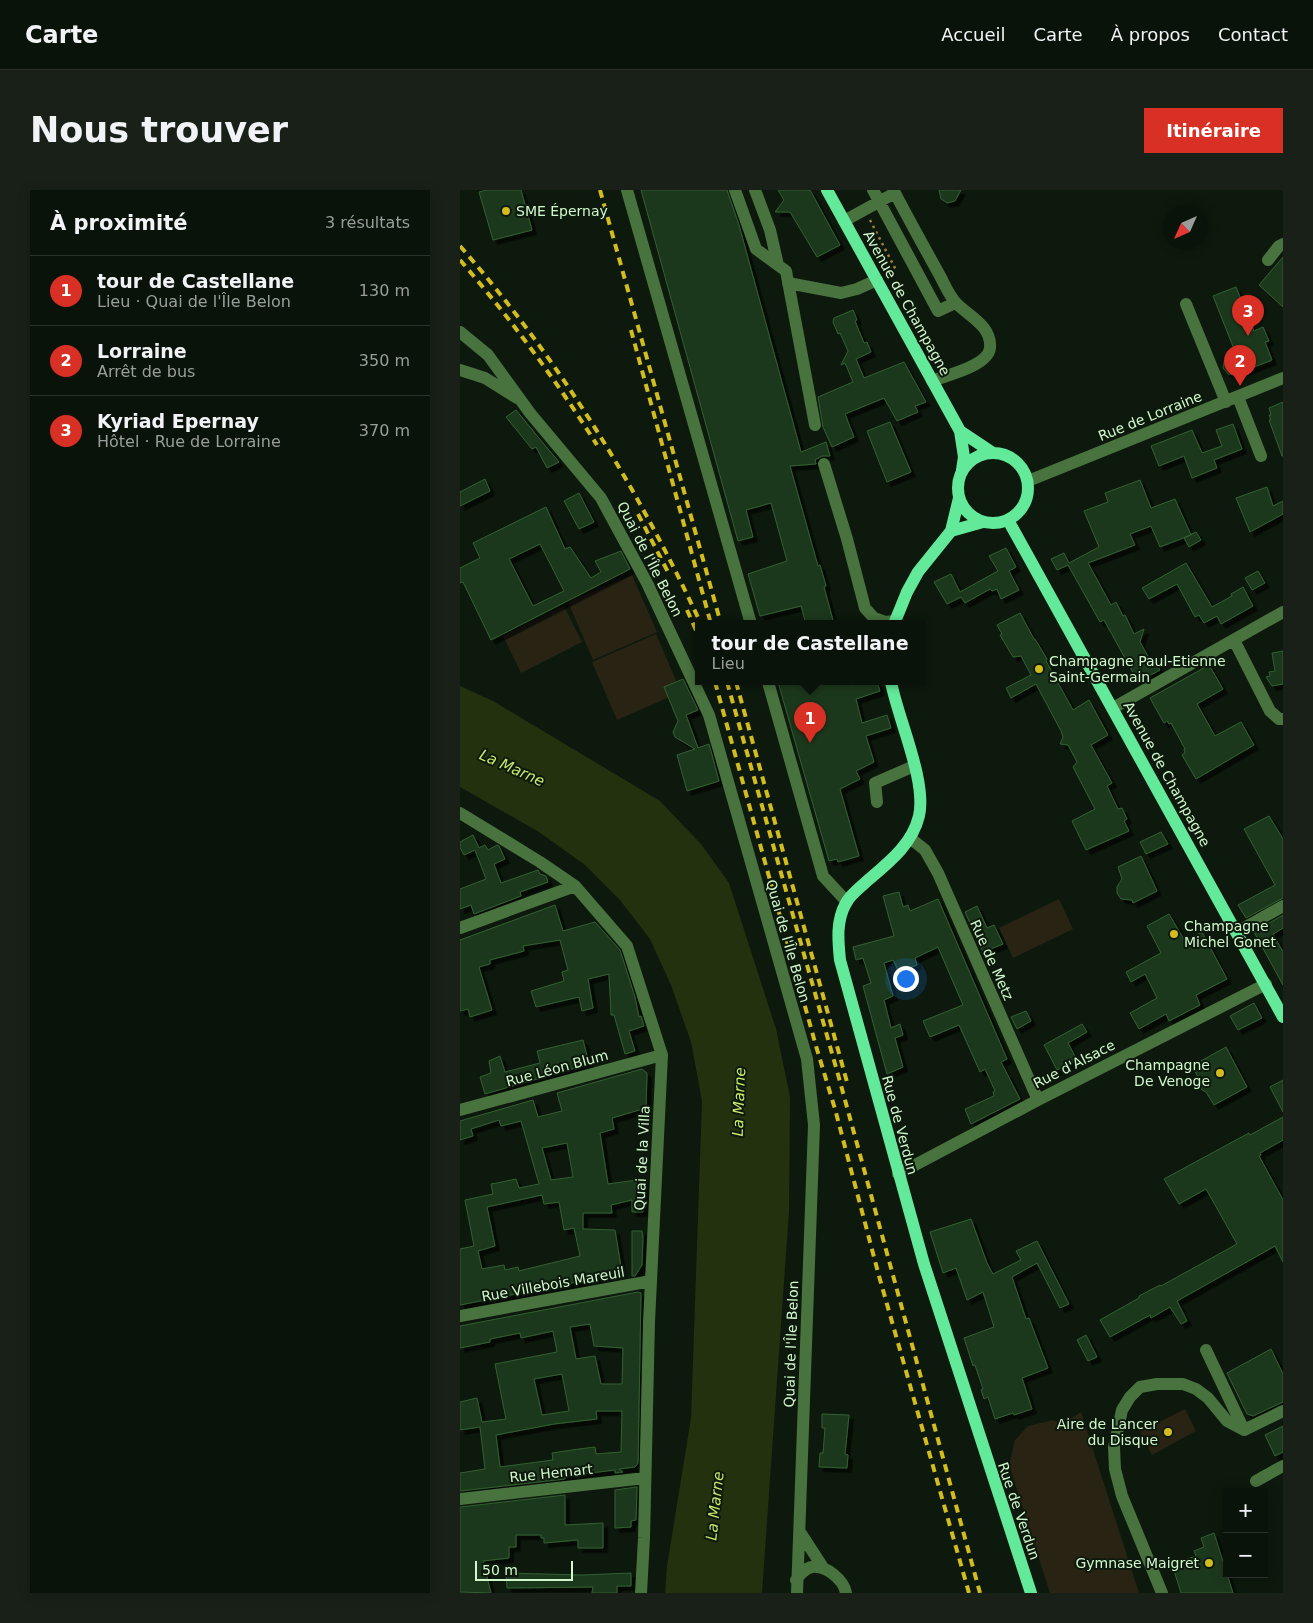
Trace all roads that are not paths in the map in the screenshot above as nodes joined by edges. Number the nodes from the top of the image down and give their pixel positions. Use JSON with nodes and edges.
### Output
{"nodes":[{"id":1,"x":627,"y":190,"type":"edge"},
{"id":2,"x":736,"y":190,"type":"edge"},
{"id":3,"x":755,"y":190,"type":"edge"},
{"id":4,"x":827,"y":190,"type":"edge"},
{"id":5,"x":876,"y":196,"type":"edge"},
{"id":6,"x":844,"y":221,"type":"junction"},
{"id":7,"x":1283,"y":244,"type":"edge"},
{"id":8,"x":1268,"y":260,"type":"dead end"},
{"id":9,"x":778,"y":265,"type":"junction"},
{"id":10,"x":877,"y":280,"type":"junction"},
{"id":11,"x":788,"y":282,"type":"junction"},
{"id":12,"x":956,"y":303,"type":"junction"},
{"id":13,"x":1186,"y":304,"type":"dead end"},
{"id":14,"x":460,"y":332,"type":"edge"},
{"id":15,"x":460,"y":370,"type":"edge"},
{"id":16,"x":1283,"y":378,"type":"edge"},
{"id":17,"x":932,"y":381,"type":"junction"},
{"id":18,"x":1232,"y":399,"type":"junction"},
{"id":19,"x":521,"y":400,"type":"junction"},
{"id":20,"x":815,"y":425,"type":"dead end"},
{"id":21,"x":960,"y":431,"type":"junction"},
{"id":22,"x":993,"y":453,"type":"junction"},
{"id":23,"x":1261,"y":456,"type":"dead end"},
{"id":24,"x":824,"y":464,"type":"dead end"},
{"id":25,"x":962,"y":470,"type":"junction"},
{"id":26,"x":1028,"y":481,"type":"junction"},
{"id":27,"x":959,"y":498,"type":"junction"},
{"id":28,"x":1008,"y":520,"type":"junction"},
{"id":29,"x":983,"y":522,"type":"junction"},
{"id":30,"x":951,"y":531,"type":"junction"},
{"id":31,"x":1283,"y":612,"type":"edge"},
{"id":32,"x":750,"y":620,"type":"edge"},
{"id":33,"x":879,"y":620,"type":"edge"},
{"id":34,"x":896,"y":620,"type":"edge"},
{"id":35,"x":1234,"y":640,"type":"junction"},
{"id":36,"x":695,"y":684,"type":"edge"},
{"id":37,"x":695,"y":685,"type":"edge"},
{"id":38,"x":769,"y":685,"type":"edge"},
{"id":39,"x":892,"y":685,"type":"edge"},
{"id":40,"x":1113,"y":708,"type":"junction"},
{"id":41,"x":1283,"y":720,"type":"edge"},
{"id":42,"x":914,"y":766,"type":"junction"},
{"id":43,"x":877,"y":802,"type":"dead end"},
{"id":44,"x":460,"y":813,"type":"edge"},
{"id":45,"x":910,"y":838,"type":"junction"},
{"id":46,"x":574,"y":886,"type":"junction"},
{"id":47,"x":847,"y":902,"type":"junction"},
{"id":48,"x":1283,"y":906,"type":"edge"},
{"id":49,"x":460,"y":928,"type":"edge"},
{"id":50,"x":1237,"y":932,"type":"junction"},
{"id":51,"x":1266,"y":984,"type":"junction"},
{"id":52,"x":1283,"y":1017,"type":"edge"},
{"id":53,"x":662,"y":1055,"type":"junction"},
{"id":54,"x":1038,"y":1100,"type":"junction"},
{"id":55,"x":460,"y":1110,"type":"edge"},
{"id":56,"x":898,"y":1174,"type":"junction"},
{"id":57,"x":651,"y":1281,"type":"junction"},
{"id":58,"x":460,"y":1316,"type":"edge"},
{"id":59,"x":1206,"y":1350,"type":"dead end"},
{"id":60,"x":1283,"y":1411,"type":"edge"},
{"id":61,"x":1244,"y":1430,"type":"junction"},
{"id":62,"x":1283,"y":1466,"type":"edge"},
{"id":63,"x":646,"y":1478,"type":"junction"},
{"id":64,"x":1256,"y":1481,"type":"dead end"},
{"id":65,"x":460,"y":1499,"type":"edge"},
{"id":66,"x":800,"y":1532,"type":"junction"},
{"id":67,"x":824,"y":1568,"type":"junction"},
{"id":68,"x":796,"y":1580,"type":"junction"},
{"id":69,"x":641,"y":1593,"type":"edge"},
{"id":70,"x":797,"y":1593,"type":"edge"},
{"id":71,"x":846,"y":1593,"type":"edge"},
{"id":72,"x":1031,"y":1593,"type":"edge"},
{"id":73,"x":1162,"y":1593,"type":"edge"}],
"edges":[{"from":1,"to":32,"type":"street"},
{"from":2,"to":9,"type":"street"},
{"from":3,"to":9,"type":"street"},
{"from":4,"to":6,"type":"main road","name":"Avenue de Champagne"},
{"from":5,"to":6,"type":"street"},
{"from":5,"to":12,"type":"street"},
{"from":5,"to":12,"type":"street"},
{"from":6,"to":10,"type":"main road","name":"Avenue de Champagne"},
{"from":7,"to":8,"type":"street"},
{"from":9,"to":11,"type":"street"},
{"from":10,"to":11,"type":"street"},
{"from":10,"to":17,"type":"main road","name":"Avenue de Champagne"},
{"from":11,"to":20,"type":"street"},
{"from":12,"to":17,"type":"street"},
{"from":13,"to":18,"type":"street"},
{"from":14,"to":19,"type":"street","name":"Quai de l'Île Belon"},
{"from":15,"to":19,"type":"street"},
{"from":16,"to":18,"type":"street","name":"Rue de Lorraine"},
{"from":17,"to":21,"type":"main road","name":"Avenue de Champagne"},
{"from":18,"to":23,"type":"street"},
{"from":18,"to":26,"type":"street","name":"Rue de Lorraine"},
{"from":19,"to":36,"type":"street","name":"Quai de l'Île Belon"},
{"from":21,"to":22,"type":"main road","name":"Avenue de Champagne"},
{"from":21,"to":25,"type":"main road","name":"Avenue de Champagne"},
{"from":22,"to":25,"type":"main road"},
{"from":22,"to":26,"type":"main road"},
{"from":24,"to":33,"type":"street"},
{"from":25,"to":27,"type":"main road"},
{"from":26,"to":28,"type":"main road"},
{"from":27,"to":29,"type":"main road"},
{"from":27,"to":30,"type":"main road"},
{"from":28,"to":29,"type":"main road"},
{"from":28,"to":40,"type":"main road","name":"Avenue de Champagne"},
{"from":29,"to":30,"type":"main road"},
{"from":30,"to":34,"type":"main road"},
{"from":31,"to":35,"type":"street"},
{"from":35,"to":40,"type":"street"},
{"from":35,"to":41,"type":"street"},
{"from":37,"to":66,"type":"street","name":"Quai de l'Île Belon"},
{"from":38,"to":47,"type":"street"},
{"from":39,"to":42,"type":"main road","name":"Rue de Verdun"},
{"from":40,"to":50,"type":"main road","name":"Avenue de Champagne"},
{"from":42,"to":43,"type":"street"},
{"from":42,"to":45,"type":"main road","name":"Rue de Verdun"},
{"from":44,"to":46,"type":"street","name":"Quai de la Villa"},
{"from":45,"to":47,"type":"main road","name":"Rue de Verdun"},
{"from":45,"to":54,"type":"street","name":"Rue de Metz"},
{"from":46,"to":49,"type":"street"},
{"from":46,"to":53,"type":"street","name":"Quai de la Villa"},
{"from":47,"to":56,"type":"main road","name":"Rue de Verdun"},
{"from":48,"to":50,"type":"street"},
{"from":50,"to":51,"type":"main road","name":"Avenue de Champagne"},
{"from":51,"to":52,"type":"main road","name":"Avenue de Champagne"},
{"from":51,"to":54,"type":"street","name":"Rue d'Alsace"},
{"from":53,"to":55,"type":"street","name":"Rue Léon Blum"},
{"from":53,"to":57,"type":"street","name":"Quai de la Villa"},
{"from":54,"to":56,"type":"street","name":"Rue d'Alsace"},
{"from":56,"to":72,"type":"main road","name":"Rue de Verdun"},
{"from":57,"to":58,"type":"street","name":"Rue Villebois Mareuil"},
{"from":57,"to":63,"type":"street","name":"Quai de la Villa"},
{"from":59,"to":61,"type":"street"},
{"from":60,"to":61,"type":"street"},
{"from":61,"to":73,"type":"street"},
{"from":62,"to":64,"type":"street"},
{"from":63,"to":65,"type":"street","name":"Rue Hemart"},
{"from":63,"to":69,"type":"street","name":"Quai de la Villa"},
{"from":66,"to":67,"type":"street"},
{"from":66,"to":68,"type":"street","name":"Quai de l'Île Belon"},
{"from":67,"to":68,"type":"street"},
{"from":67,"to":71,"type":"street"},
{"from":68,"to":70,"type":"street","name":"Quai de l'Île Belon"}]}
